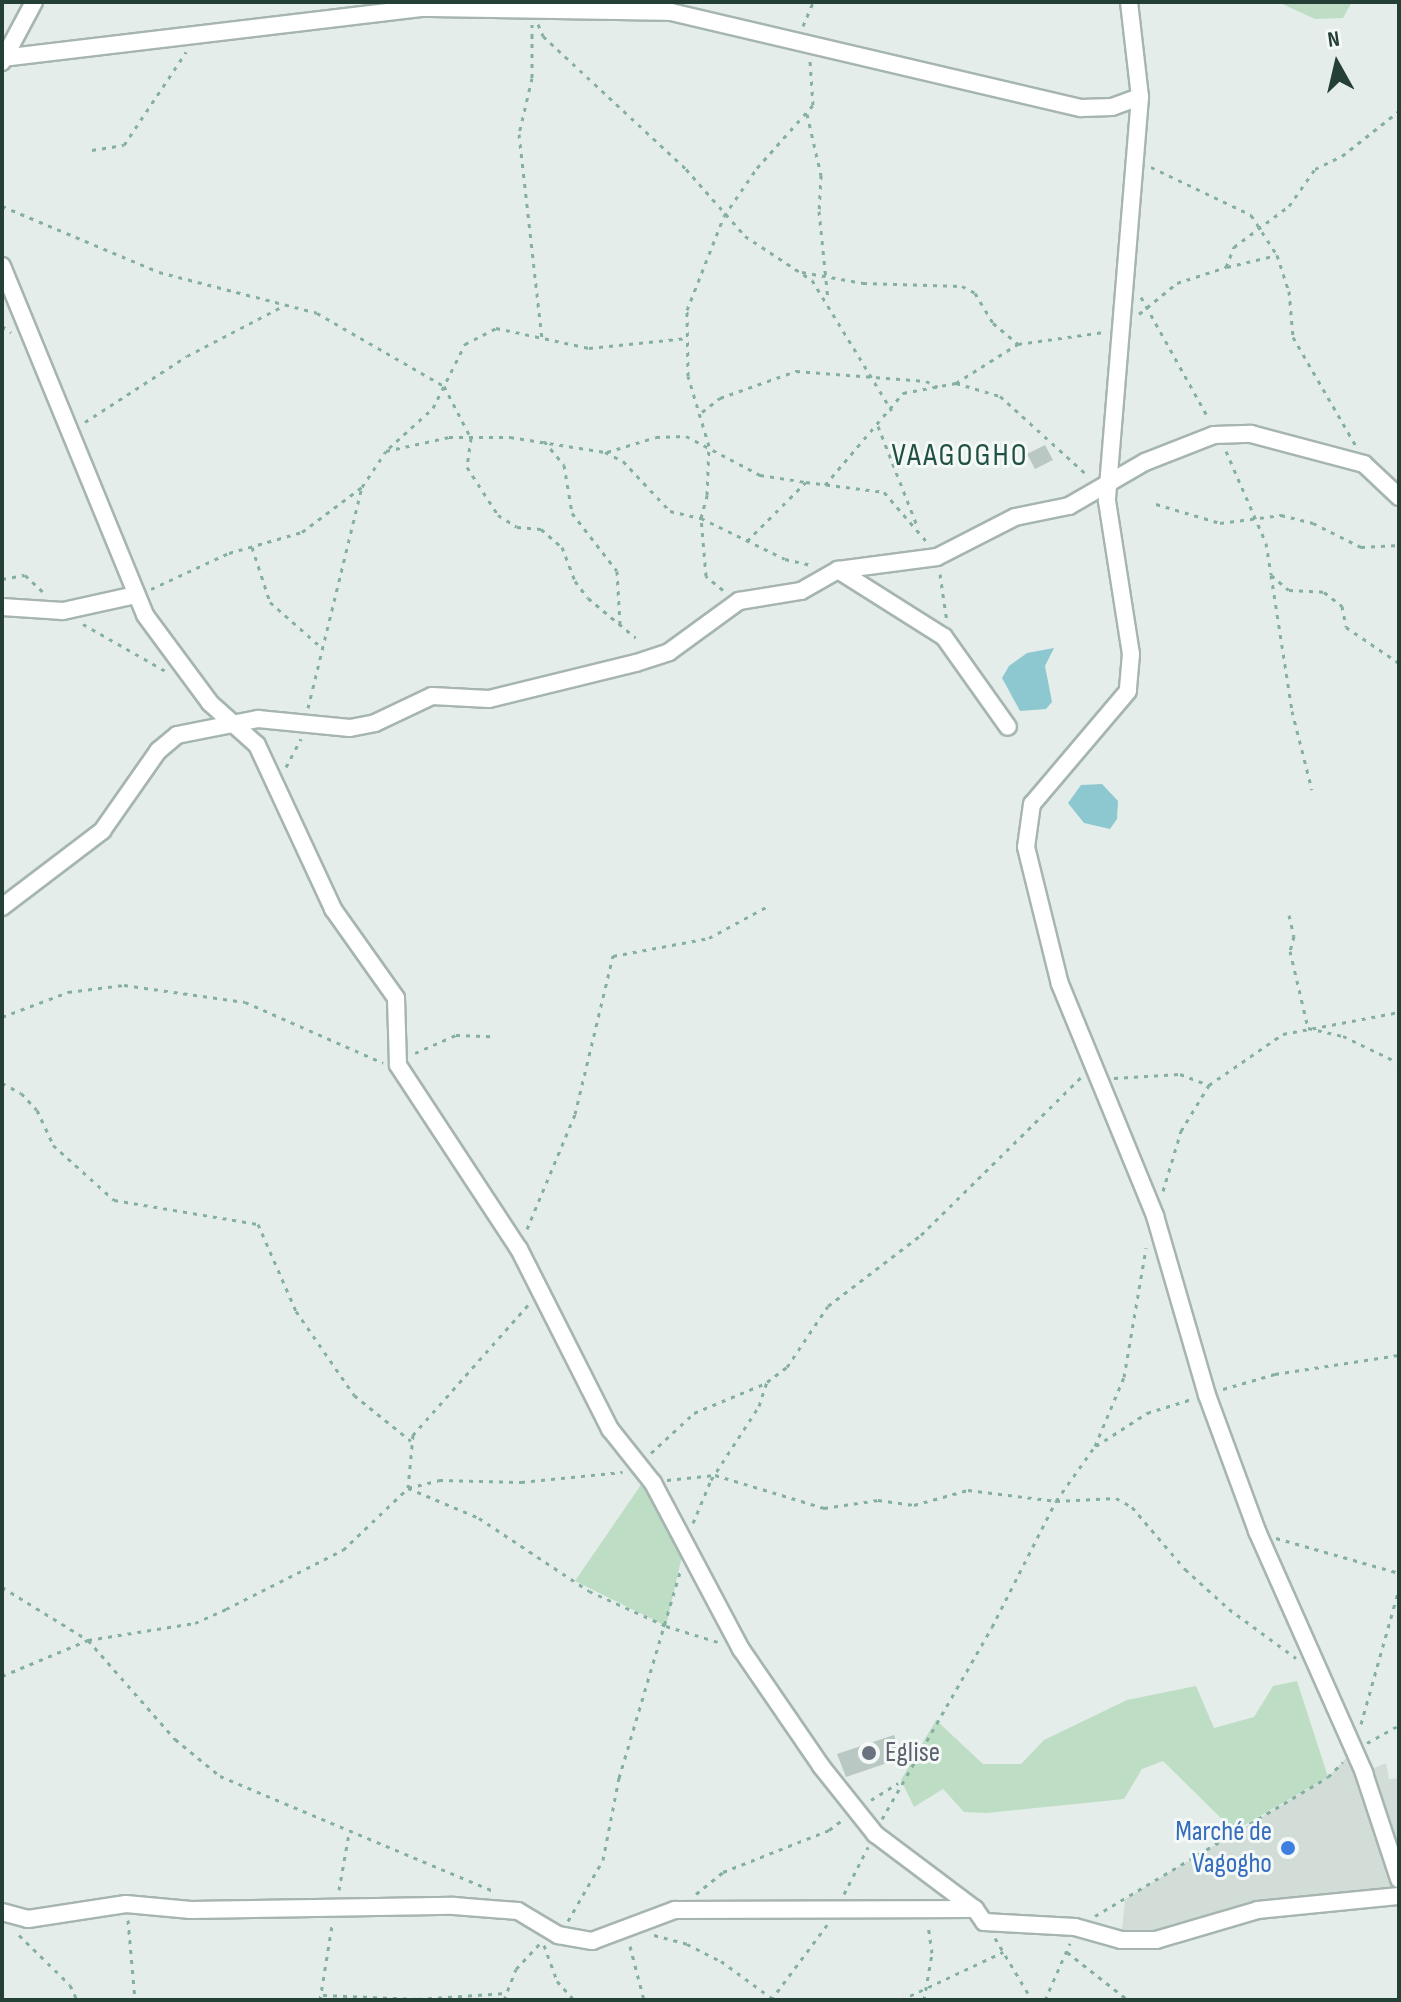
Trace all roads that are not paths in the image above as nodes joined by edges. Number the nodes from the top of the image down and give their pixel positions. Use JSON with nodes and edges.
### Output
{"nodes":[{"id":1,"x":34,"y":2,"type":"edge"},
{"id":2,"x":1129,"y":2,"type":"edge"},
{"id":3,"x":3,"y":60,"type":"edge"},
{"id":4,"x":1140,"y":97,"type":"junction"},
{"id":5,"x":2,"y":266,"type":"edge"},
{"id":6,"x":1104,"y":485,"type":"junction"},
{"id":7,"x":1399,"y":497,"type":"edge"},
{"id":8,"x":838,"y":570,"type":"junction"},
{"id":9,"x":136,"y":595,"type":"junction"},
{"id":10,"x":2,"y":607,"type":"edge"},
{"id":11,"x":231,"y":722,"type":"junction"},
{"id":12,"x":1008,"y":727,"type":"dead end"},
{"id":13,"x":2,"y":907,"type":"edge"},
{"id":14,"x":1399,"y":1879,"type":"edge"},
{"id":15,"x":1399,"y":1896,"type":"edge"},
{"id":16,"x":2,"y":1912,"type":"edge"},
{"id":17,"x":979,"y":1915,"type":"junction"}],
"edges":[{"from":1,"to":3,"type":"street"},
{"from":2,"to":4,"type":"street"},
{"from":3,"to":4,"type":"street"},
{"from":4,"to":6,"type":"street"},
{"from":5,"to":9,"type":"street"},
{"from":6,"to":7,"type":"street"},
{"from":6,"to":8,"type":"street"},
{"from":6,"to":14,"type":"street"},
{"from":8,"to":11,"type":"street"},
{"from":8,"to":12,"type":"street"},
{"from":9,"to":10,"type":"street"},
{"from":9,"to":11,"type":"street"},
{"from":11,"to":13,"type":"street"},
{"from":11,"to":17,"type":"street"},
{"from":15,"to":17,"type":"street"},
{"from":16,"to":17,"type":"street"}]}
